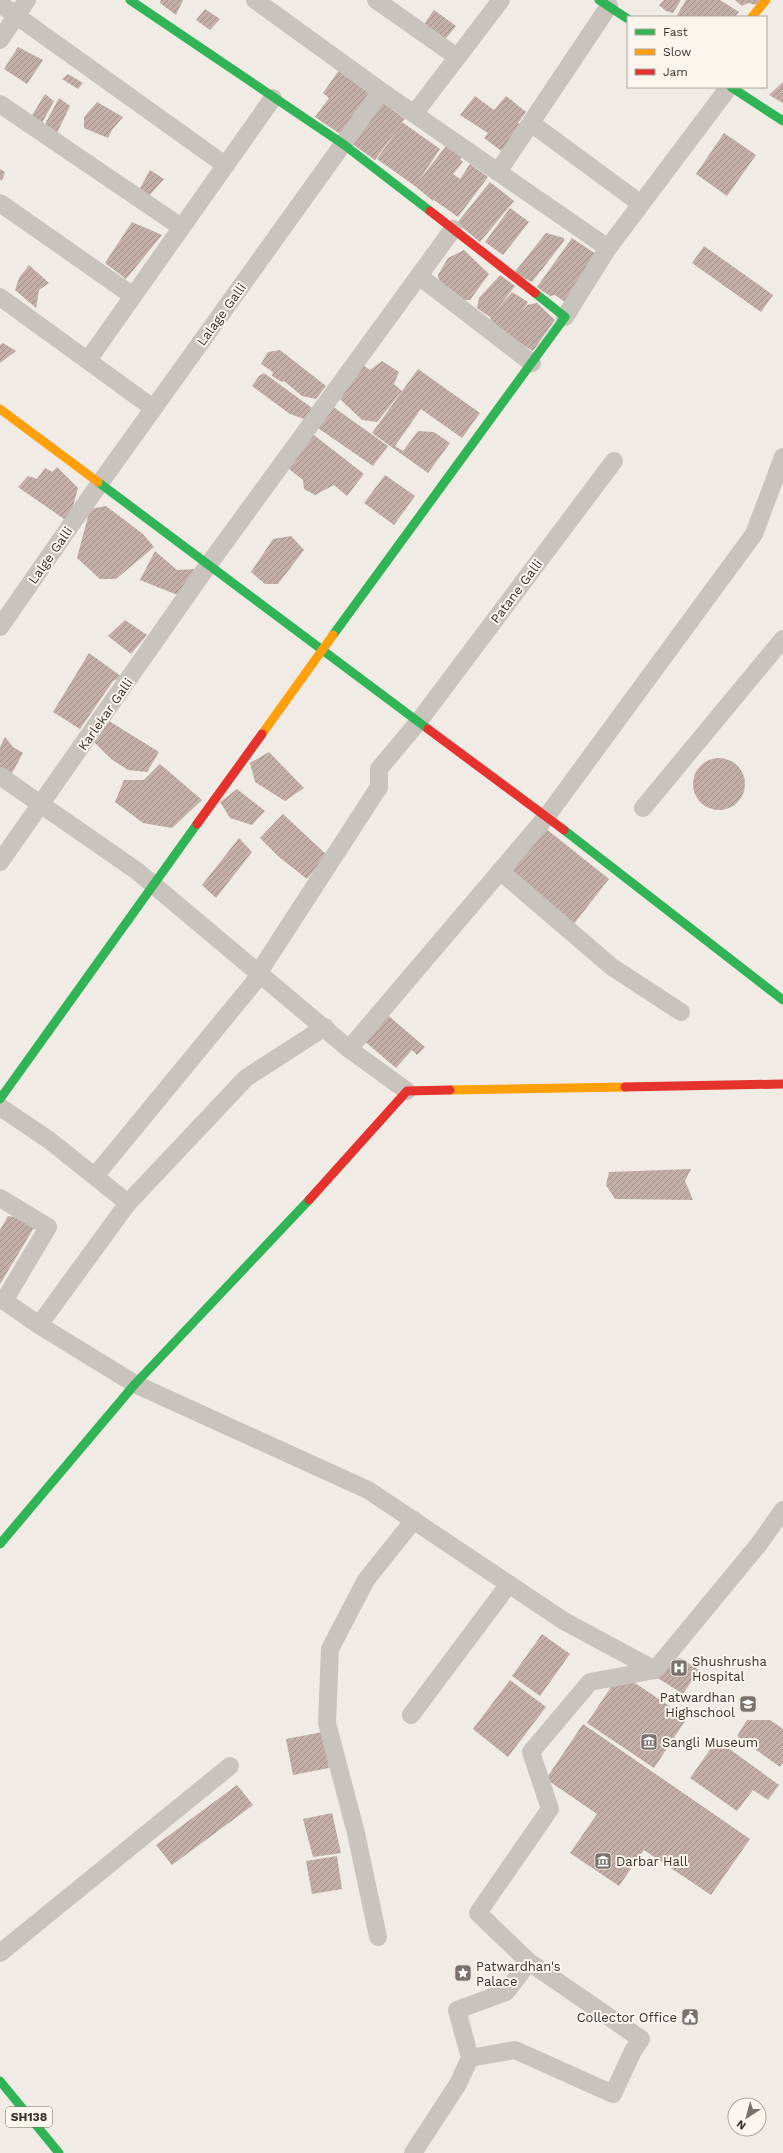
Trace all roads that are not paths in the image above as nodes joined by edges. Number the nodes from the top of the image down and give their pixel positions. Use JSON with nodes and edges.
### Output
{"nodes":[{"id":1,"x":27,"y":0,"type":"edge"},
{"id":2,"x":130,"y":0,"type":"edge"},
{"id":3,"x":255,"y":0,"type":"edge"},
{"id":4,"x":376,"y":0,"type":"edge"},
{"id":5,"x":501,"y":0,"type":"edge"},
{"id":6,"x":766,"y":0,"type":"edge"},
{"id":7,"x":604,"y":3,"type":"edge"},
{"id":8,"x":0,"y":4,"type":"edge"},
{"id":9,"x":16,"y":16,"type":"junction"},
{"id":10,"x":753,"y":16,"type":"edge"},
{"id":11,"x":627,"y":18,"type":"edge"},
{"id":12,"x":0,"y":40,"type":"edge"},
{"id":13,"x":457,"y":57,"type":"junction"},
{"id":14,"x":729,"y":88,"type":"edge"},
{"id":15,"x":732,"y":88,"type":"edge"},
{"id":16,"x":381,"y":91,"type":"junction"},
{"id":17,"x":273,"y":98,"type":"junction"},
{"id":18,"x":0,"y":104,"type":"edge"},
{"id":19,"x":414,"y":114,"type":"junction"},
{"id":20,"x":783,"y":121,"type":"edge"},
{"id":21,"x":531,"y":123,"type":"junction"},
{"id":22,"x":343,"y":144,"type":"junction"},
{"id":23,"x":225,"y":165,"type":"junction"},
{"id":24,"x":498,"y":172,"type":"junction"},
{"id":25,"x":0,"y":203,"type":"edge"},
{"id":26,"x":641,"y":204,"type":"junction"},
{"id":27,"x":181,"y":227,"type":"junction"},
{"id":28,"x":453,"y":229,"type":"junction"},
{"id":29,"x":608,"y":248,"type":"junction"},
{"id":30,"x":419,"y":276,"type":"junction"},
{"id":31,"x":133,"y":296,"type":"junction"},
{"id":32,"x":0,"y":297,"type":"edge"},
{"id":33,"x":565,"y":317,"type":"junction"},
{"id":34,"x":88,"y":360,"type":"junction"},
{"id":35,"x":532,"y":363,"type":"junction"},
{"id":36,"x":153,"y":408,"type":"junction"},
{"id":37,"x":0,"y":409,"type":"edge"},
{"id":38,"x":783,"y":457,"type":"edge"},
{"id":39,"x":614,"y":461,"type":"dead end"},
{"id":40,"x":100,"y":483,"type":"junction"},
{"id":41,"x":209,"y":564,"type":"junction"},
{"id":42,"x":0,"y":627,"type":"edge"},
{"id":43,"x":783,"y":639,"type":"edge"},
{"id":44,"x":323,"y":649,"type":"junction"},
{"id":45,"x":419,"y":721,"type":"junction"},
{"id":46,"x":0,"y":776,"type":"edge"},
{"id":47,"x":42,"y":805,"type":"junction"},
{"id":48,"x":644,"y":808,"type":"dead end"},
{"id":49,"x":546,"y":816,"type":"junction"},
{"id":50,"x":0,"y":862,"type":"edge"},
{"id":51,"x":500,"y":871,"type":"junction"},
{"id":52,"x":154,"y":885,"type":"junction"},
{"id":53,"x":260,"y":973,"type":"junction"},
{"id":54,"x":783,"y":1000,"type":"edge"},
{"id":55,"x":681,"y":1012,"type":"dead end"},
{"id":56,"x":325,"y":1027,"type":"junction"},
{"id":57,"x":349,"y":1049,"type":"junction"},
{"id":58,"x":783,"y":1084,"type":"edge"},
{"id":59,"x":407,"y":1091,"type":"junction"},
{"id":60,"x":0,"y":1099,"type":"edge"},
{"id":61,"x":0,"y":1107,"type":"edge"},
{"id":62,"x":95,"y":1176,"type":"junction"},
{"id":63,"x":0,"y":1198,"type":"edge"},
{"id":64,"x":128,"y":1204,"type":"junction"},
{"id":65,"x":2,"y":1300,"type":"edge"},
{"id":66,"x":39,"y":1325,"type":"junction"},
{"id":67,"x":135,"y":1384,"type":"junction"},
{"id":68,"x":783,"y":1510,"type":"edge"},
{"id":69,"x":414,"y":1520,"type":"junction"},
{"id":70,"x":0,"y":1544,"type":"edge"},
{"id":71,"x":509,"y":1584,"type":"junction"},
{"id":72,"x":655,"y":1670,"type":"junction"},
{"id":73,"x":411,"y":1716,"type":"dead end"},
{"id":74,"x":230,"y":1766,"type":"dead end"},
{"id":75,"x":378,"y":1937,"type":"dead end"},
{"id":76,"x":0,"y":1953,"type":"edge"},
{"id":77,"x":529,"y":1962,"type":"junction"},
{"id":78,"x":470,"y":2058,"type":"junction"},
{"id":79,"x":0,"y":2081,"type":"edge"},
{"id":80,"x":59,"y":2153,"type":"edge"},
{"id":81,"x":412,"y":2153,"type":"edge"}],
"edges":[{"from":1,"to":9,"type":"street"},
{"from":2,"to":17,"type":"main road"},
{"from":3,"to":16,"type":"street"},
{"from":4,"to":13,"type":"street"},
{"from":5,"to":13,"type":"street"},
{"from":6,"to":10,"type":"main road"},
{"from":7,"to":11,"type":"main road"},
{"from":7,"to":21,"type":"street"},
{"from":8,"to":9,"type":"street"},
{"from":9,"to":12,"type":"street"},
{"from":9,"to":23,"type":"street"},
{"from":13,"to":19,"type":"street"},
{"from":14,"to":26,"type":"street"},
{"from":15,"to":20,"type":"main road"},
{"from":16,"to":19,"type":"street"},
{"from":16,"to":22,"type":"street","name":"Lalage Galli"},
{"from":17,"to":22,"type":"main road"},
{"from":17,"to":23,"type":"street"},
{"from":18,"to":27,"type":"street"},
{"from":19,"to":24,"type":"street"},
{"from":21,"to":24,"type":"street"},
{"from":21,"to":26,"type":"street"},
{"from":22,"to":28,"type":"main road"},
{"from":22,"to":36,"type":"street","name":"Lalage Galli"},
{"from":23,"to":27,"type":"street"},
{"from":24,"to":29,"type":"street"},
{"from":25,"to":31,"type":"street"},
{"from":26,"to":29,"type":"street"},
{"from":27,"to":31,"type":"street"},
{"from":28,"to":30,"type":"street","name":"Karlekar Galli"},
{"from":28,"to":33,"type":"main road"},
{"from":29,"to":33,"type":"street"},
{"from":30,"to":35,"type":"street"},
{"from":30,"to":41,"type":"street","name":"Karlekar Galli"},
{"from":31,"to":34,"type":"street"},
{"from":32,"to":34,"type":"street"},
{"from":33,"to":35,"type":"main road"},
{"from":34,"to":36,"type":"street"},
{"from":35,"to":44,"type":"main road"},
{"from":36,"to":40,"type":"street","name":"Lalage Galli"},
{"from":37,"to":40,"type":"main road"},
{"from":38,"to":49,"type":"street"},
{"from":39,"to":45,"type":"street","name":"Patane Galli"},
{"from":40,"to":41,"type":"main road"},
{"from":40,"to":42,"type":"street","name":"Lalge Galli"},
{"from":41,"to":44,"type":"main road"},
{"from":41,"to":47,"type":"street","name":"Karlekar Galli"},
{"from":43,"to":48,"type":"street"},
{"from":44,"to":45,"type":"main road"},
{"from":44,"to":52,"type":"main road"},
{"from":45,"to":49,"type":"main road"},
{"from":45,"to":53,"type":"street","name":"Patane Galli"},
{"from":46,"to":47,"type":"street"},
{"from":47,"to":50,"type":"street","name":"Karlekar Galli"},
{"from":47,"to":52,"type":"street"},
{"from":49,"to":51,"type":"street"},
{"from":49,"to":54,"type":"main road"},
{"from":51,"to":55,"type":"street"},
{"from":51,"to":57,"type":"street"},
{"from":52,"to":53,"type":"street"},
{"from":52,"to":60,"type":"main road"},
{"from":53,"to":56,"type":"street"},
{"from":53,"to":62,"type":"street","name":"Patane Galli"},
{"from":56,"to":57,"type":"street"},
{"from":56,"to":64,"type":"street"},
{"from":57,"to":59,"type":"street"},
{"from":58,"to":59,"type":"main road"},
{"from":59,"to":67,"type":"main road"},
{"from":61,"to":62,"type":"street"},
{"from":62,"to":64,"type":"street"},
{"from":63,"to":65,"type":"street"},
{"from":64,"to":66,"type":"street"},
{"from":65,"to":66,"type":"street"},
{"from":66,"to":67,"type":"street"},
{"from":67,"to":69,"type":"street"},
{"from":67,"to":70,"type":"main road"},
{"from":68,"to":72,"type":"street"},
{"from":69,"to":71,"type":"street"},
{"from":69,"to":75,"type":"street"},
{"from":71,"to":72,"type":"street"},
{"from":71,"to":73,"type":"street"},
{"from":72,"to":77,"type":"street"},
{"from":74,"to":76,"type":"street"},
{"from":77,"to":78,"type":"street"},
{"from":77,"to":78,"type":"street"},
{"from":78,"to":81,"type":"street"},
{"from":79,"to":80,"type":"main road","number":"SH138"}]}
